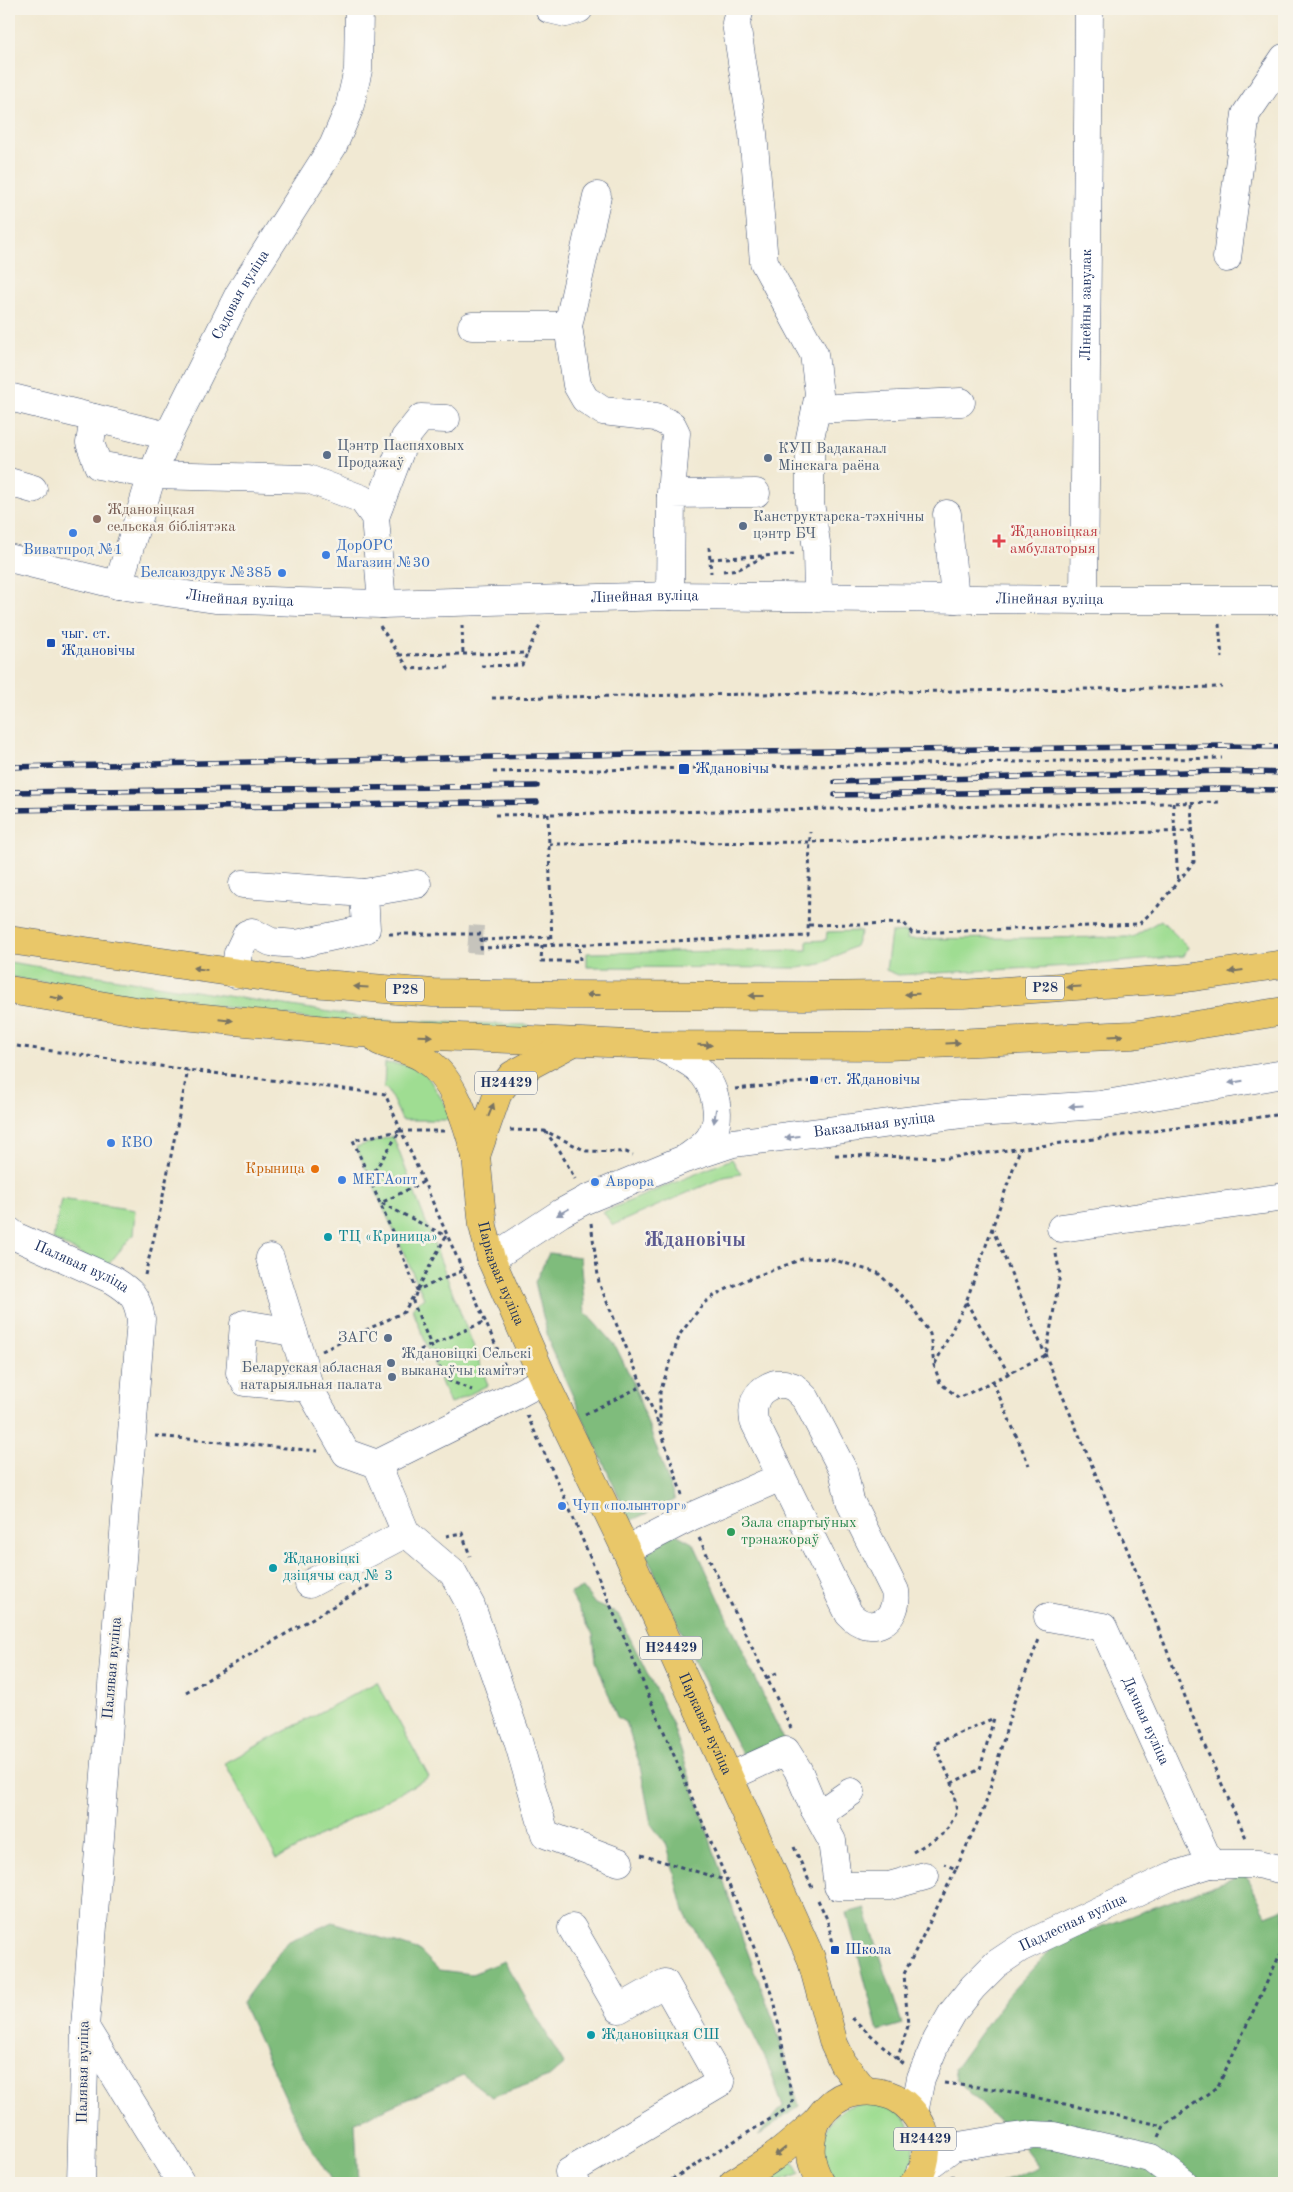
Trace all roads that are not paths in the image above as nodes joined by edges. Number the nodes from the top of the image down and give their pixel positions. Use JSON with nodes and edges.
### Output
{"nodes":[{"id":1,"x":359,"y":9,"type":"edge"},
{"id":2,"x":548,"y":9,"type":"edge"},
{"id":3,"x":579,"y":9,"type":"edge"},
{"id":4,"x":740,"y":9,"type":"edge"},
{"id":5,"x":1090,"y":9,"type":"edge"},
{"id":6,"x":1284,"y":58,"type":"edge"},
{"id":7,"x":597,"y":196,"type":"dead end"},
{"id":8,"x":1227,"y":258,"type":"dead end"},
{"id":9,"x":472,"y":326,"type":"dead end"},
{"id":10,"x":568,"y":326,"type":"junction"},
{"id":11,"x":9,"y":397,"type":"edge"},
{"id":12,"x":961,"y":402,"type":"dead end"},
{"id":13,"x":816,"y":409,"type":"junction"},
{"id":14,"x":94,"y":418,"type":"junction"},
{"id":15,"x":446,"y":419,"type":"dead end"},
{"id":16,"x":168,"y":436,"type":"junction"},
{"id":17,"x":152,"y":475,"type":"junction"},
{"id":18,"x":756,"y":493,"type":"dead end"},
{"id":19,"x":671,"y":494,"type":"junction"},
{"id":20,"x":947,"y":514,"type":"dead end"},
{"id":21,"x":375,"y":517,"type":"junction"},
{"id":22,"x":9,"y":558,"type":"edge"},
{"id":23,"x":118,"y":585,"type":"junction"},
{"id":24,"x":670,"y":596,"type":"junction"},
{"id":25,"x":818,"y":598,"type":"junction"},
{"id":26,"x":955,"y":599,"type":"junction"},
{"id":27,"x":1084,"y":600,"type":"junction"},
{"id":28,"x":1284,"y":600,"type":"edge"},
{"id":29,"x":382,"y":604,"type":"junction"},
{"id":30,"x":243,"y":884,"type":"dead end"},
{"id":31,"x":417,"y":884,"type":"dead end"},
{"id":32,"x":364,"y":893,"type":"junction"},
{"id":33,"x":9,"y":940,"type":"edge"},
{"id":34,"x":297,"y":944,"type":"junction"},
{"id":35,"x":1284,"y":964,"type":"edge"},
{"id":36,"x":235,"y":974,"type":"junction"},
{"id":37,"x":300,"y":982,"type":"junction"},
{"id":38,"x":9,"y":990,"type":"edge"},
{"id":39,"x":1284,"y":1011,"type":"edge"},
{"id":40,"x":358,"y":1033,"type":"junction"},
{"id":41,"x":572,"y":1043,"type":"junction"},
{"id":42,"x":656,"y":1045,"type":"junction"},
{"id":43,"x":1284,"y":1074,"type":"edge"},
{"id":44,"x":476,"y":1156,"type":"junction"},
{"id":45,"x":682,"y":1160,"type":"junction"},
{"id":46,"x":1284,"y":1197,"type":"edge"},
{"id":47,"x":1061,"y":1228,"type":"road end"},
{"id":48,"x":9,"y":1231,"type":"edge"},
{"id":49,"x":270,"y":1258,"type":"dead end"},
{"id":50,"x":491,"y":1259,"type":"junction"},
{"id":51,"x":293,"y":1332,"type":"junction"},
{"id":52,"x":544,"y":1380,"type":"junction"},
{"id":53,"x":309,"y":1388,"type":"junction"},
{"id":54,"x":377,"y":1464,"type":"junction"},
{"id":55,"x":781,"y":1477,"type":"junction"},
{"id":56,"x":406,"y":1533,"type":"junction"},
{"id":57,"x":626,"y":1550,"type":"junction"},
{"id":58,"x":309,"y":1584,"type":"dead end"},
{"id":59,"x":1048,"y":1617,"type":"road end"},
{"id":60,"x":729,"y":1777,"type":"junction"},
{"id":61,"x":851,"y":1792,"type":"dead end"},
{"id":62,"x":814,"y":1808,"type":"junction"},
{"id":63,"x":628,"y":1858,"type":"road end"},
{"id":64,"x":1210,"y":1864,"type":"junction"},
{"id":65,"x":1284,"y":1870,"type":"edge"},
{"id":66,"x":925,"y":1876,"type":"dead end"},
{"id":67,"x":572,"y":1928,"type":"dead end"},
{"id":68,"x":84,"y":2027,"type":"junction"},
{"id":69,"x":834,"y":2044,"type":"junction"},
{"id":70,"x":865,"y":2091,"type":"junction"},
{"id":71,"x":918,"y":2095,"type":"junction"},
{"id":72,"x":823,"y":2113,"type":"junction"},
{"id":73,"x":925,"y":2139,"type":"junction"},
{"id":74,"x":953,"y":2147,"type":"junction"},
{"id":75,"x":917,"y":2178,"type":"edge"},
{"id":76,"x":81,"y":2183,"type":"edge"},
{"id":77,"x":181,"y":2183,"type":"edge"},
{"id":78,"x":576,"y":2183,"type":"edge"},
{"id":79,"x":733,"y":2183,"type":"edge"},
{"id":80,"x":821,"y":2183,"type":"edge"},
{"id":81,"x":1184,"y":2183,"type":"edge"}],
"edges":[{"from":1,"to":16,"type":"street","name":"Садовая вуліца"},
{"from":2,"to":3,"type":"street"},
{"from":4,"to":13,"type":"street"},
{"from":5,"to":27,"type":"street","name":"Лінейны завулак"},
{"from":6,"to":8,"type":"street"},
{"from":7,"to":10,"type":"street"},
{"from":9,"to":10,"type":"street"},
{"from":10,"to":19,"type":"street"},
{"from":11,"to":14,"type":"street"},
{"from":12,"to":13,"type":"street"},
{"from":13,"to":25,"type":"street"},
{"from":14,"to":16,"type":"street"},
{"from":14,"to":17,"type":"street"},
{"from":15,"to":21,"type":"street"},
{"from":16,"to":17,"type":"street","name":"Садовая вуліца"},
{"from":17,"to":21,"type":"street"},
{"from":17,"to":23,"type":"street","name":"Садовая вуліца"},
{"from":18,"to":19,"type":"street"},
{"from":19,"to":24,"type":"street"},
{"from":20,"to":26,"type":"street"},
{"from":21,"to":29,"type":"street"},
{"from":22,"to":23,"type":"street","name":"Лінейная вуліца"},
{"from":23,"to":29,"type":"street","name":"Лінейная вуліца"},
{"from":24,"to":25,"type":"street","name":"Лінейная вуліца"},
{"from":24,"to":29,"type":"street","name":"Лінейная вуліца"},
{"from":25,"to":26,"type":"street","name":"Лінейная вуліца"},
{"from":26,"to":27,"type":"street","name":"Лінейная вуліца"},
{"from":27,"to":28,"type":"street","name":"Лінейная вуліца"},
{"from":30,"to":32,"type":"street"},
{"from":31,"to":32,"type":"street"},
{"from":32,"to":34,"type":"street"},
{"from":36,"to":33,"type":"main road","number":"Р28","one_way":true},
{"from":34,"to":36,"type":"street"},
{"from":34,"to":37,"type":"street"},
{"from":35,"to":37,"type":"main road","number":"Р28","one_way":true},
{"from":36,"to":37,"type":"main road","number":"Р28"},
{"from":38,"to":40,"type":"main road","one_way":true},
{"from":42,"to":39,"type":"main road","one_way":true},
{"from":40,"to":41,"type":"main road","one_way":true},
{"from":40,"to":44,"type":"main road","number":"Н24429"},
{"from":41,"to":42,"type":"main road"},
{"from":44,"to":41,"type":"main road","number":"Н24429","one_way":true},
{"from":42,"to":45,"type":"street","one_way":true},
{"from":43,"to":45,"type":"street","name":"Вакзальная вуліца","one_way":true},
{"from":44,"to":50,"type":"main road","name":"Паркавая вуліца","number":"Н24429"},
{"from":45,"to":50,"type":"street","name":"Вакзальная вуліца","one_way":true},
{"from":46,"to":47,"type":"street"},
{"from":48,"to":68,"type":"street","name":"Палявая вуліца"},
{"from":49,"to":51,"type":"street"},
{"from":50,"to":52,"type":"main road","name":"Паркавая вуліца","number":"Н24429"},
{"from":51,"to":53,"type":"street"},
{"from":51,"to":53,"type":"street"},
{"from":52,"to":54,"type":"street"},
{"from":52,"to":57,"type":"main road","name":"Паркавая вуліца","number":"Н24429"},
{"from":53,"to":54,"type":"street"},
{"from":54,"to":56,"type":"street"},
{"from":55,"to":55,"type":"street"},
{"from":55,"to":57,"type":"street"},
{"from":56,"to":58,"type":"street"},
{"from":56,"to":63,"type":"street"},
{"from":57,"to":60,"type":"main road","name":"Паркавая вуліца","number":"Н24429"},
{"from":59,"to":64,"type":"street","name":"Дачная вуліца"},
{"from":60,"to":62,"type":"street"},
{"from":60,"to":69,"type":"main road","name":"Паркавая вуліца","number":"Н24429"},
{"from":61,"to":62,"type":"street"},
{"from":62,"to":66,"type":"street"},
{"from":64,"to":65,"type":"street","name":"Падлесная вуліца"},
{"from":64,"to":71,"type":"street","name":"Падлесная вуліца"},
{"from":67,"to":78,"type":"street"},
{"from":68,"to":76,"type":"street","name":"Палявая вуліца"},
{"from":68,"to":77,"type":"street"},
{"from":69,"to":70,"type":"main road","name":"Паркавая вуліца","number":"Н24429"},
{"from":69,"to":72,"type":"main road","name":"Паркавая вуліца","number":"Н24429"},
{"from":70,"to":71,"type":"main road"},
{"from":70,"to":72,"type":"main road"},
{"from":71,"to":73,"type":"main road","number":"Н24429"},
{"from":72,"to":79,"type":"main road","one_way":true},
{"from":72,"to":80,"type":"main road","number":"Н24429"},
{"from":73,"to":74,"type":"street"},
{"from":73,"to":75,"type":"main road","number":"Н24429"},
{"from":74,"to":75,"type":"street"},
{"from":74,"to":81,"type":"street"}]}
